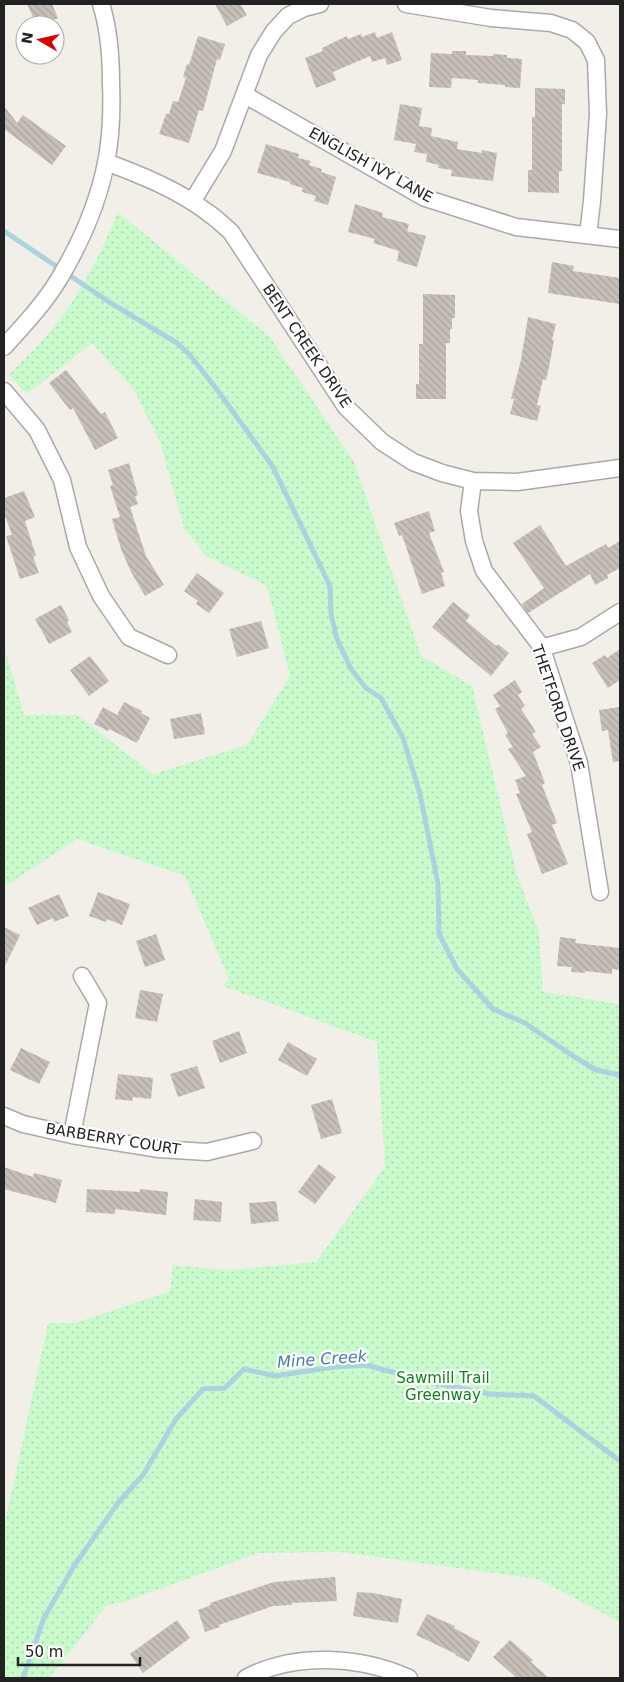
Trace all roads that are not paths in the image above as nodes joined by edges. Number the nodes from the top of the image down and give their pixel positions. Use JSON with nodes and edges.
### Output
{"nodes":[{"id":1,"x":101,"y":4,"type":"edge"},
{"id":2,"x":320,"y":4,"type":"edge"},
{"id":3,"x":406,"y":4,"type":"edge"},
{"id":4,"x":245,"y":95,"type":"junction"},
{"id":5,"x":106,"y":162,"type":"junction"},
{"id":6,"x":192,"y":202,"type":"junction"},
{"id":7,"x":588,"y":234,"type":"junction"},
{"id":8,"x":620,"y":239,"type":"edge"},
{"id":9,"x":4,"y":347,"type":"edge"},
{"id":10,"x":4,"y":391,"type":"edge"},
{"id":11,"x":620,"y":468,"type":"edge"},
{"id":12,"x":473,"y":481,"type":"junction"},
{"id":13,"x":620,"y":612,"type":"edge"},
{"id":14,"x":542,"y":648,"type":"junction"},
{"id":15,"x":168,"y":654,"type":"dead end"},
{"id":16,"x":600,"y":892,"type":"dead end"},
{"id":17,"x":82,"y":976,"type":"dead end"},
{"id":18,"x":4,"y":1116,"type":"edge"},
{"id":19,"x":72,"y":1135,"type":"junction"},
{"id":20,"x":253,"y":1141,"type":"dead end"},
{"id":21,"x":246,"y":1678,"type":"edge"},
{"id":22,"x":410,"y":1678,"type":"edge"}],
"edges":[{"from":1,"to":5,"type":"street"},
{"from":2,"to":4,"type":"street"},
{"from":3,"to":7,"type":"street"},
{"from":4,"to":6,"type":"street"},
{"from":4,"to":7,"type":"street","name":"ENGLISH IVY LANE"},
{"from":5,"to":6,"type":"street","name":"BENT CREEK DRIVE"},
{"from":5,"to":9,"type":"street"},
{"from":6,"to":12,"type":"street","name":"BENT CREEK DRIVE"},
{"from":7,"to":8,"type":"street","name":"ENGLISH IVY LANE"},
{"from":10,"to":15,"type":"street"},
{"from":11,"to":12,"type":"street","name":"BENT CREEK DRIVE"},
{"from":12,"to":14,"type":"street","name":"THETFORD DRIVE"},
{"from":13,"to":14,"type":"street"},
{"from":14,"to":16,"type":"street","name":"THETFORD DRIVE"},
{"from":17,"to":19,"type":"street"},
{"from":18,"to":19,"type":"street","name":"BARBERRY COURT"},
{"from":19,"to":20,"type":"street","name":"BARBERRY COURT"},
{"from":21,"to":22,"type":"street"}]}
